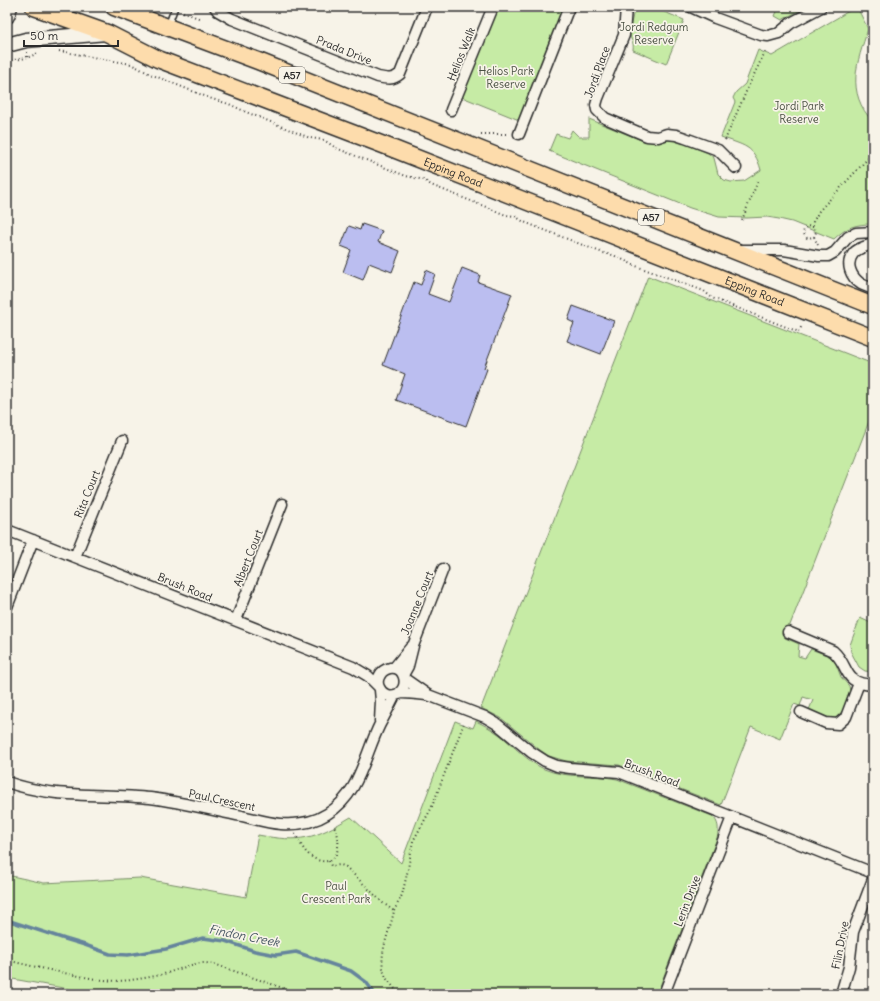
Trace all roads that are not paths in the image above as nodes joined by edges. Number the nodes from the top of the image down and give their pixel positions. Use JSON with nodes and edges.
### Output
{"nodes":[{"id":1,"x":10,"y":7,"type":"edge"},
{"id":2,"x":34,"y":7,"type":"edge"},
{"id":3,"x":114,"y":7,"type":"edge"},
{"id":4,"x":215,"y":7,"type":"edge"},
{"id":5,"x":427,"y":7,"type":"edge"},
{"id":6,"x":493,"y":7,"type":"edge"},
{"id":7,"x":569,"y":7,"type":"edge"},
{"id":8,"x":626,"y":7,"type":"edge"},
{"id":9,"x":691,"y":7,"type":"edge"},
{"id":10,"x":821,"y":7,"type":"edge"},
{"id":11,"x":175,"y":8,"type":"edge"},
{"id":12,"x":149,"y":13,"type":"edge"},
{"id":13,"x":7,"y":16,"type":"edge"},
{"id":14,"x":168,"y":27,"type":"junction"},
{"id":15,"x":107,"y":33,"type":"junction"},
{"id":16,"x":7,"y":45,"type":"edge"},
{"id":17,"x":451,"y":110,"type":"dead end"},
{"id":18,"x":519,"y":134,"type":"dead end"},
{"id":19,"x":736,"y":168,"type":"dead end"},
{"id":20,"x":873,"y":232,"type":"edge"},
{"id":21,"x":870,"y":247,"type":"edge"},
{"id":22,"x":733,"y":250,"type":"junction"},
{"id":23,"x":873,"y":289,"type":"edge"},
{"id":24,"x":873,"y":306,"type":"edge"},
{"id":25,"x":873,"y":338,"type":"edge"},
{"id":26,"x":122,"y":441,"type":"dead end"},
{"id":27,"x":282,"y":504,"type":"dead end"},
{"id":28,"x":7,"y":530,"type":"edge"},
{"id":29,"x":33,"y":540,"type":"junction"},
{"id":30,"x":75,"y":557,"type":"junction"},
{"id":31,"x":443,"y":569,"type":"dead end"},
{"id":32,"x":7,"y":607,"type":"edge"},
{"id":33,"x":236,"y":620,"type":"junction"},
{"id":34,"x":788,"y":632,"type":"dead end"},
{"id":35,"x":412,"y":646,"type":"junction"},
{"id":36,"x":353,"y":667,"type":"junction"},
{"id":37,"x":389,"y":669,"type":"junction"},
{"id":38,"x":404,"y":677,"type":"junction"},
{"id":39,"x":859,"y":683,"type":"junction"},
{"id":40,"x":873,"y":685,"type":"edge"},
{"id":41,"x":379,"y":688,"type":"junction"},
{"id":42,"x":397,"y":694,"type":"junction"},
{"id":43,"x":428,"y":695,"type":"junction"},
{"id":44,"x":801,"y":712,"type":"dead end"},
{"id":45,"x":380,"y":724,"type":"junction"},
{"id":46,"x":7,"y":782,"type":"edge"},
{"id":47,"x":732,"y":817,"type":"junction"},
{"id":48,"x":873,"y":873,"type":"edge"},
{"id":49,"x":873,"y":879,"type":"edge"},
{"id":50,"x":664,"y":994,"type":"edge"},
{"id":51,"x":841,"y":994,"type":"edge"}],
"edges":[{"from":1,"to":13,"type":"main road"},
{"from":2,"to":15,"type":"main road","name":"Epping Road"},
{"from":3,"to":12,"type":"main road","number":"A57"},
{"from":4,"to":5,"type":"street","name":"Prada Drive"},
{"from":6,"to":17,"type":"street","name":"Helios Walk"},
{"from":7,"to":18,"type":"street"},
{"from":8,"to":19,"type":"street","name":"Jordi Place"},
{"from":9,"to":10,"type":"street"},
{"from":11,"to":14,"type":"lane"},
{"from":12,"to":14,"type":"main road","number":"A57"},
{"from":14,"to":22,"type":"main road","number":"A57"},
{"from":15,"to":16,"type":"main road"},
{"from":15,"to":25,"type":"main road","name":"Epping Road"},
{"from":20,"to":22,"type":"street"},
{"from":21,"to":23,"type":"street"},
{"from":22,"to":24,"type":"main road","number":"A57"},
{"from":26,"to":30,"type":"street","name":"Rita Court"},
{"from":27,"to":33,"type":"street","name":"Albert Court"},
{"from":28,"to":29,"type":"street","name":"Brush Road"},
{"from":29,"to":30,"type":"street","name":"Brush Road"},
{"from":29,"to":32,"type":"street"},
{"from":30,"to":33,"type":"street","name":"Brush Road"},
{"from":31,"to":35,"type":"street","name":"Joanne Court"},
{"from":33,"to":36,"type":"street","name":"Brush Road"},
{"from":34,"to":39,"type":"street"},
{"from":35,"to":37,"type":"street","name":"Joanne Court"},
{"from":35,"to":38,"type":"street","name":"Joanne Court"},
{"from":36,"to":37,"type":"street","name":"Brush Road"},
{"from":36,"to":41,"type":"street","name":"Brush Road"},
{"from":37,"to":38,"type":"street"},
{"from":37,"to":41,"type":"street"},
{"from":38,"to":42,"type":"street"},
{"from":38,"to":43,"type":"street","name":"Brush Road"},
{"from":39,"to":40,"type":"street"},
{"from":39,"to":44,"type":"street"},
{"from":41,"to":42,"type":"street"},
{"from":41,"to":45,"type":"street","name":"Paul Crescent"},
{"from":42,"to":43,"type":"street","name":"Brush Road"},
{"from":42,"to":45,"type":"street","name":"Paul Crescent"},
{"from":43,"to":47,"type":"street","name":"Brush Road"},
{"from":45,"to":46,"type":"street","name":"Paul Crescent"},
{"from":47,"to":48,"type":"street","name":"Brush Road"},
{"from":47,"to":50,"type":"street","name":"Lerin Drive"},
{"from":49,"to":51,"type":"street","name":"Filin Drive"}]}
